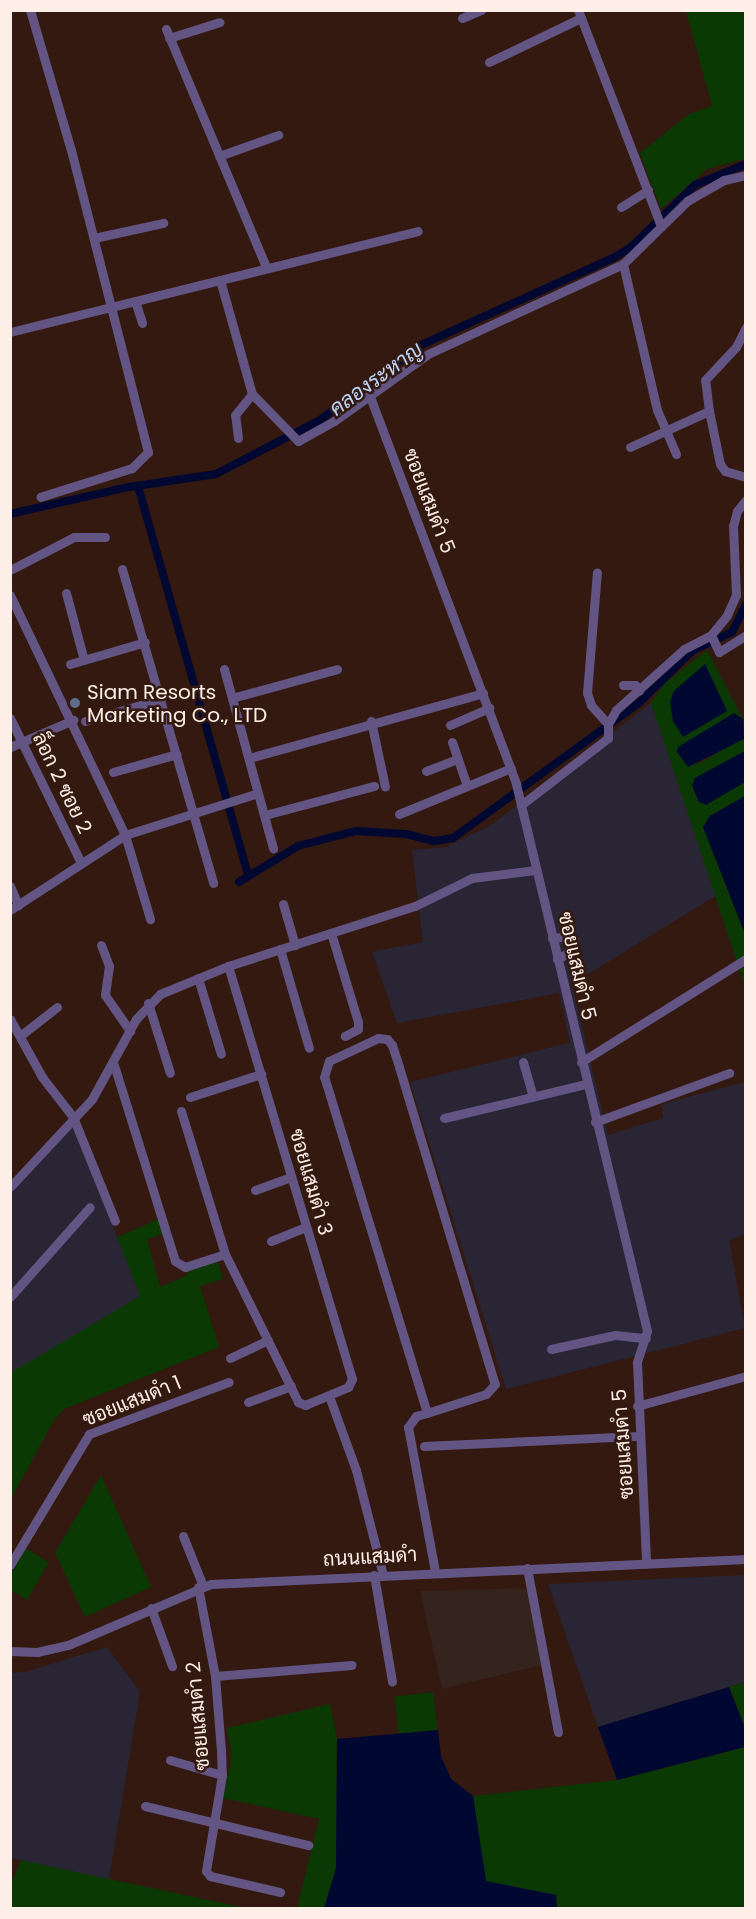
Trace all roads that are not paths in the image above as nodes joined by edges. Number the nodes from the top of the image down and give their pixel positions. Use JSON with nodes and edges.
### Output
{"nodes":[{"id":1,"x":30,"y":10,"type":"edge"},
{"id":2,"x":481,"y":10,"type":"edge"},
{"id":3,"x":579,"y":14,"type":"edge"},
{"id":4,"x":462,"y":18,"type":"dead end"},
{"id":5,"x":220,"y":22,"type":"dead end"},
{"id":6,"x":489,"y":62,"type":"dead end"},
{"id":7,"x":278,"y":135,"type":"dead end"},
{"id":8,"x":219,"y":156,"type":"junction"},
{"id":9,"x":746,"y":175,"type":"edge"},
{"id":10,"x":648,"y":190,"type":"junction"},
{"id":11,"x":621,"y":207,"type":"dead end"},
{"id":12,"x":659,"y":221,"type":"junction"},
{"id":13,"x":163,"y":223,"type":"dead end"},
{"id":14,"x":418,"y":231,"type":"dead end"},
{"id":15,"x":94,"y":238,"type":"junction"},
{"id":16,"x":623,"y":264,"type":"junction"},
{"id":17,"x":266,"y":267,"type":"junction"},
{"id":18,"x":220,"y":280,"type":"junction"},
{"id":19,"x":135,"y":301,"type":"junction"},
{"id":20,"x":112,"y":306,"type":"junction"},
{"id":21,"x":142,"y":322,"type":"dead end"},
{"id":22,"x":746,"y":327,"type":"edge"},
{"id":23,"x":10,"y":332,"type":"edge"},
{"id":24,"x":252,"y":394,"type":"junction"},
{"id":25,"x":369,"y":394,"type":"junction"},
{"id":26,"x":709,"y":411,"type":"junction"},
{"id":27,"x":664,"y":431,"type":"junction"},
{"id":28,"x":238,"y":438,"type":"dead end"},
{"id":29,"x":630,"y":447,"type":"dead end"},
{"id":30,"x":675,"y":454,"type":"dead end"},
{"id":31,"x":746,"y":477,"type":"edge"},
{"id":32,"x":40,"y":497,"type":"dead end"},
{"id":33,"x":746,"y":500,"type":"edge"},
{"id":34,"x":105,"y":537,"type":"dead end"},
{"id":35,"x":122,"y":569,"type":"dead end"},
{"id":36,"x":10,"y":570,"type":"edge"},
{"id":37,"x":597,"y":572,"type":"dead end"},
{"id":38,"x":66,"y":593,"type":"dead end"},
{"id":39,"x":10,"y":595,"type":"edge"},
{"id":40,"x":711,"y":635,"type":"junction"},
{"id":41,"x":745,"y":636,"type":"edge"},
{"id":42,"x":145,"y":642,"type":"junction"},
{"id":43,"x":84,"y":660,"type":"junction"},
{"id":44,"x":70,"y":664,"type":"dead end"},
{"id":45,"x":224,"y":669,"type":"dead end"},
{"id":46,"x":337,"y":669,"type":"dead end"},
{"id":47,"x":623,"y":685,"type":"dead end"},
{"id":48,"x":639,"y":691,"type":"junction"},
{"id":49,"x":483,"y":693,"type":"junction"},
{"id":50,"x":232,"y":698,"type":"junction"},
{"id":51,"x":161,"y":699,"type":"junction"},
{"id":52,"x":489,"y":708,"type":"junction"},
{"id":53,"x":10,"y":718,"type":"edge"},
{"id":54,"x":73,"y":720,"type":"junction"},
{"id":55,"x":85,"y":721,"type":"dead end"},
{"id":56,"x":371,"y":721,"type":"junction"},
{"id":57,"x":608,"y":724,"type":"junction"},
{"id":58,"x":450,"y":725,"type":"dead end"},
{"id":59,"x":22,"y":742,"type":"junction"},
{"id":60,"x":452,"y":742,"type":"dead end"},
{"id":61,"x":10,"y":747,"type":"edge"},
{"id":62,"x":177,"y":754,"type":"junction"},
{"id":63,"x":249,"y":758,"type":"junction"},
{"id":64,"x":458,"y":759,"type":"junction"},
{"id":65,"x":511,"y":768,"type":"junction"},
{"id":66,"x":426,"y":771,"type":"dead end"},
{"id":67,"x":113,"y":772,"type":"dead end"},
{"id":68,"x":374,"y":786,"type":"dead end"},
{"id":69,"x":467,"y":786,"type":"junction"},
{"id":70,"x":385,"y":787,"type":"dead end"},
{"id":71,"x":258,"y":793,"type":"junction"},
{"id":72,"x":521,"y":805,"type":"junction"},
{"id":73,"x":192,"y":812,"type":"junction"},
{"id":74,"x":399,"y":814,"type":"dead end"},
{"id":75,"x":265,"y":815,"type":"junction"},
{"id":76,"x":125,"y":835,"type":"junction"},
{"id":77,"x":273,"y":848,"type":"dead end"},
{"id":78,"x":81,"y":863,"type":"junction"},
{"id":79,"x":536,"y":870,"type":"junction"},
{"id":80,"x":213,"y":883,"type":"dead end"},
{"id":81,"x":10,"y":886,"type":"edge"},
{"id":82,"x":283,"y":904,"type":"dead end"},
{"id":83,"x":14,"y":907,"type":"edge"},
{"id":84,"x":150,"y":919,"type":"dead end"},
{"id":85,"x":331,"y":933,"type":"junction"},
{"id":86,"x":552,"y":938,"type":"junction"},
{"id":87,"x":101,"y":945,"type":"dead end"},
{"id":88,"x":295,"y":945,"type":"junction"},
{"id":89,"x":280,"y":949,"type":"junction"},
{"id":90,"x":557,"y":959,"type":"junction"},
{"id":91,"x":746,"y":959,"type":"edge"},
{"id":92,"x":228,"y":966,"type":"junction"},
{"id":93,"x":198,"y":978,"type":"junction"},
{"id":94,"x":148,"y":1003,"type":"junction"},
{"id":95,"x":57,"y":1007,"type":"dead end"},
{"id":96,"x":10,"y":1019,"type":"edge"},
{"id":97,"x":129,"y":1031,"type":"junction"},
{"id":98,"x":20,"y":1036,"type":"junction"},
{"id":99,"x":345,"y":1036,"type":"dead end"},
{"id":100,"x":309,"y":1048,"type":"dead end"},
{"id":101,"x":221,"y":1054,"type":"dead end"},
{"id":102,"x":523,"y":1062,"type":"dead end"},
{"id":103,"x":581,"y":1062,"type":"junction"},
{"id":104,"x":114,"y":1065,"type":"junction"},
{"id":105,"x":170,"y":1073,"type":"dead end"},
{"id":106,"x":729,"y":1073,"type":"dead end"},
{"id":107,"x":261,"y":1074,"type":"junction"},
{"id":108,"x":586,"y":1084,"type":"junction"},
{"id":109,"x":190,"y":1097,"type":"dead end"},
{"id":110,"x":533,"y":1097,"type":"junction"},
{"id":111,"x":181,"y":1111,"type":"dead end"},
{"id":112,"x":73,"y":1117,"type":"junction"},
{"id":113,"x":444,"y":1118,"type":"dead end"},
{"id":114,"x":595,"y":1122,"type":"junction"},
{"id":115,"x":291,"y":1177,"type":"junction"},
{"id":116,"x":10,"y":1186,"type":"edge"},
{"id":117,"x":255,"y":1190,"type":"dead end"},
{"id":118,"x":90,"y":1207,"type":"dead end"},
{"id":119,"x":115,"y":1221,"type":"dead end"},
{"id":120,"x":306,"y":1227,"type":"junction"},
{"id":121,"x":271,"y":1241,"type":"dead end"},
{"id":122,"x":225,"y":1254,"type":"junction"},
{"id":123,"x":10,"y":1297,"type":"edge"},
{"id":124,"x":646,"y":1338,"type":"junction"},
{"id":125,"x":268,"y":1340,"type":"junction"},
{"id":126,"x":550,"y":1348,"type":"dead end"},
{"id":127,"x":230,"y":1358,"type":"dead end"},
{"id":128,"x":746,"y":1376,"type":"edge"},
{"id":129,"x":229,"y":1382,"type":"dead end"},
{"id":130,"x":291,"y":1386,"type":"junction"},
{"id":131,"x":330,"y":1396,"type":"junction"},
{"id":132,"x":248,"y":1402,"type":"dead end"},
{"id":133,"x":637,"y":1406,"type":"junction"},
{"id":134,"x":427,"y":1413,"type":"junction"},
{"id":135,"x":639,"y":1436,"type":"junction"},
{"id":136,"x":424,"y":1446,"type":"dead end"},
{"id":137,"x":183,"y":1536,"type":"dead end"},
{"id":138,"x":746,"y":1559,"type":"edge"},
{"id":139,"x":646,"y":1564,"type":"junction"},
{"id":140,"x":10,"y":1565,"type":"edge"},
{"id":141,"x":527,"y":1568,"type":"junction"},
{"id":142,"x":435,"y":1571,"type":"junction"},
{"id":143,"x":379,"y":1575,"type":"junction"},
{"id":144,"x":200,"y":1587,"type":"junction"},
{"id":145,"x":151,"y":1608,"type":"junction"},
{"id":146,"x":10,"y":1651,"type":"edge"},
{"id":147,"x":352,"y":1665,"type":"dead end"},
{"id":148,"x":172,"y":1666,"type":"dead end"},
{"id":149,"x":215,"y":1676,"type":"junction"},
{"id":150,"x":392,"y":1681,"type":"dead end"},
{"id":151,"x":558,"y":1732,"type":"dead end"},
{"id":152,"x":170,"y":1760,"type":"dead end"},
{"id":153,"x":222,"y":1775,"type":"junction"},
{"id":154,"x":145,"y":1806,"type":"dead end"},
{"id":155,"x":214,"y":1822,"type":"junction"},
{"id":156,"x":308,"y":1845,"type":"dead end"},
{"id":157,"x":280,"y":1892,"type":"dead end"}],
"edges":[{"from":1,"to":15,"type":"street"},
{"from":2,"to":4,"type":"street"},
{"from":3,"to":6,"type":"street"},
{"from":3,"to":10,"type":"street"},
{"from":5,"to":8,"type":"street"},
{"from":7,"to":8,"type":"street"},
{"from":8,"to":17,"type":"street"},
{"from":9,"to":12,"type":"street"},
{"from":10,"to":11,"type":"street"},
{"from":10,"to":12,"type":"street"},
{"from":12,"to":16,"type":"street"},
{"from":13,"to":15,"type":"street"},
{"from":14,"to":17,"type":"street"},
{"from":15,"to":20,"type":"street"},
{"from":16,"to":25,"type":"street"},
{"from":16,"to":27,"type":"street"},
{"from":17,"to":18,"type":"street"},
{"from":18,"to":19,"type":"street"},
{"from":18,"to":24,"type":"street"},
{"from":19,"to":20,"type":"street"},
{"from":19,"to":21,"type":"street"},
{"from":20,"to":23,"type":"street"},
{"from":20,"to":32,"type":"street"},
{"from":22,"to":26,"type":"street"},
{"from":24,"to":25,"type":"street"},
{"from":24,"to":28,"type":"street"},
{"from":25,"to":49,"type":"street","name":"ซอยแสมดำ 5"},
{"from":26,"to":27,"type":"street"},
{"from":26,"to":31,"type":"street"},
{"from":27,"to":29,"type":"street"},
{"from":27,"to":30,"type":"street"},
{"from":33,"to":40,"type":"street"},
{"from":34,"to":36,"type":"street"},
{"from":35,"to":42,"type":"street"},
{"from":37,"to":57,"type":"street"},
{"from":38,"to":43,"type":"street"},
{"from":39,"to":54,"type":"street"},
{"from":40,"to":41,"type":"street"},
{"from":40,"to":48,"type":"street"},
{"from":42,"to":43,"type":"street"},
{"from":42,"to":51,"type":"street"},
{"from":43,"to":44,"type":"street"},
{"from":45,"to":50,"type":"street"},
{"from":46,"to":50,"type":"street"},
{"from":47,"to":48,"type":"street"},
{"from":48,"to":57,"type":"street"},
{"from":49,"to":52,"type":"street","name":"ซอยแสมดำ 5"},
{"from":49,"to":56,"type":"street"},
{"from":50,"to":63,"type":"street"},
{"from":51,"to":55,"type":"street"},
{"from":51,"to":62,"type":"street"},
{"from":52,"to":58,"type":"street"},
{"from":52,"to":65,"type":"street","name":"ซอยแสมดำ 5"},
{"from":53,"to":59,"type":"street","name":"ล็อก 2 ซอย 2"},
{"from":54,"to":59,"type":"street"},
{"from":54,"to":76,"type":"street"},
{"from":56,"to":63,"type":"street"},
{"from":56,"to":70,"type":"street"},
{"from":57,"to":72,"type":"street"},
{"from":59,"to":61,"type":"street"},
{"from":59,"to":78,"type":"street","name":"ล็อก 2 ซอย 2"},
{"from":60,"to":64,"type":"street"},
{"from":62,"to":67,"type":"street"},
{"from":62,"to":73,"type":"street"},
{"from":63,"to":71,"type":"street"},
{"from":64,"to":66,"type":"street"},
{"from":64,"to":69,"type":"street"},
{"from":65,"to":69,"type":"street"},
{"from":65,"to":72,"type":"street","name":"ซอยแสมดำ 5"},
{"from":68,"to":75,"type":"street"},
{"from":69,"to":74,"type":"street"},
{"from":71,"to":73,"type":"street"},
{"from":71,"to":75,"type":"street"},
{"from":72,"to":79,"type":"street","name":"ซอยแสมดำ 5"},
{"from":73,"to":76,"type":"street"},
{"from":73,"to":80,"type":"street"},
{"from":75,"to":77,"type":"street"},
{"from":76,"to":78,"type":"street"},
{"from":76,"to":84,"type":"street"},
{"from":78,"to":83,"type":"street"},
{"from":79,"to":85,"type":"street"},
{"from":79,"to":86,"type":"street","name":"ซอยแสมดำ 5"},
{"from":81,"to":83,"type":"street"},
{"from":82,"to":88,"type":"street"},
{"from":85,"to":88,"type":"street"},
{"from":85,"to":99,"type":"street"},
{"from":86,"to":90,"type":"street","name":"ซอยแสมดำ 5"},
{"from":86,"to":90,"type":"street"},
{"from":87,"to":97,"type":"street"},
{"from":88,"to":89,"type":"street"},
{"from":89,"to":92,"type":"street"},
{"from":89,"to":100,"type":"street"},
{"from":90,"to":103,"type":"street","name":"ซอยแสมดำ 5"},
{"from":91,"to":103,"type":"street"},
{"from":92,"to":93,"type":"street"},
{"from":92,"to":107,"type":"street","name":"ซอยแสมดำ 3"},
{"from":93,"to":94,"type":"street"},
{"from":93,"to":101,"type":"street"},
{"from":94,"to":97,"type":"street"},
{"from":94,"to":105,"type":"street"},
{"from":95,"to":98,"type":"street"},
{"from":96,"to":98,"type":"street"},
{"from":97,"to":104,"type":"street"},
{"from":98,"to":112,"type":"street"},
{"from":102,"to":110,"type":"street"},
{"from":103,"to":108,"type":"street","name":"ซอยแสมดำ 5"},
{"from":104,"to":112,"type":"street"},
{"from":104,"to":122,"type":"street"},
{"from":106,"to":114,"type":"street"},
{"from":107,"to":109,"type":"street"},
{"from":107,"to":115,"type":"street","name":"ซอยแสมดำ 3"},
{"from":108,"to":110,"type":"street"},
{"from":108,"to":114,"type":"street","name":"ซอยแสมดำ 5"},
{"from":110,"to":113,"type":"street"},
{"from":111,"to":122,"type":"street","name":"ซอยแสมดำ 3"},
{"from":112,"to":116,"type":"street"},
{"from":112,"to":119,"type":"street"},
{"from":114,"to":124,"type":"street","name":"ซอยแสมดำ 5"},
{"from":115,"to":117,"type":"street"},
{"from":115,"to":120,"type":"street","name":"ซอยแสมดำ 3"},
{"from":118,"to":123,"type":"street"},
{"from":120,"to":121,"type":"street"},
{"from":120,"to":131,"type":"street","name":"ซอยแสมดำ 3"},
{"from":122,"to":125,"type":"street","name":"ซอยแสมดำ 3"},
{"from":124,"to":126,"type":"street"},
{"from":124,"to":133,"type":"street","name":"ซอยแสมดำ 5"},
{"from":125,"to":127,"type":"street"},
{"from":125,"to":130,"type":"street","name":"ซอยแสมดำ 3"},
{"from":128,"to":133,"type":"street"},
{"from":129,"to":140,"type":"street","name":"ซอยแสมดำ 1"},
{"from":130,"to":131,"type":"street","name":"ซอยแสมดำ 3"},
{"from":130,"to":132,"type":"street"},
{"from":131,"to":143,"type":"street"},
{"from":133,"to":135,"type":"street","name":"ซอยแสมดำ 5"},
{"from":134,"to":134,"type":"street"},
{"from":134,"to":142,"type":"street"},
{"from":135,"to":136,"type":"street"},
{"from":135,"to":139,"type":"street","name":"ซอยแสมดำ 5"},
{"from":137,"to":144,"type":"street","name":"ซอยแสมดำ 2"},
{"from":138,"to":139,"type":"street","name":"ถนนแสมดำ"},
{"from":139,"to":141,"type":"street","name":"ถนนแสมดำ"},
{"from":141,"to":142,"type":"street","name":"ถนนแสมดำ"},
{"from":141,"to":151,"type":"street"},
{"from":142,"to":143,"type":"street","name":"ถนนแสมดำ"},
{"from":143,"to":144,"type":"street","name":"ถนนแสมดำ"},
{"from":143,"to":150,"type":"street"},
{"from":144,"to":145,"type":"street","name":"ถนนแสมดำ"},
{"from":144,"to":149,"type":"street","name":"ซอยแสมดำ 2"},
{"from":145,"to":146,"type":"street","name":"ถนนแสมดำ"},
{"from":145,"to":148,"type":"street"},
{"from":147,"to":149,"type":"street"},
{"from":149,"to":153,"type":"street","name":"ซอยแสมดำ 2"},
{"from":152,"to":153,"type":"street"},
{"from":153,"to":155,"type":"street","name":"ซอยแสมดำ 2"},
{"from":154,"to":155,"type":"street"},
{"from":155,"to":156,"type":"street"},
{"from":155,"to":157,"type":"street","name":"ซอยแสมดำ 2"}]}
